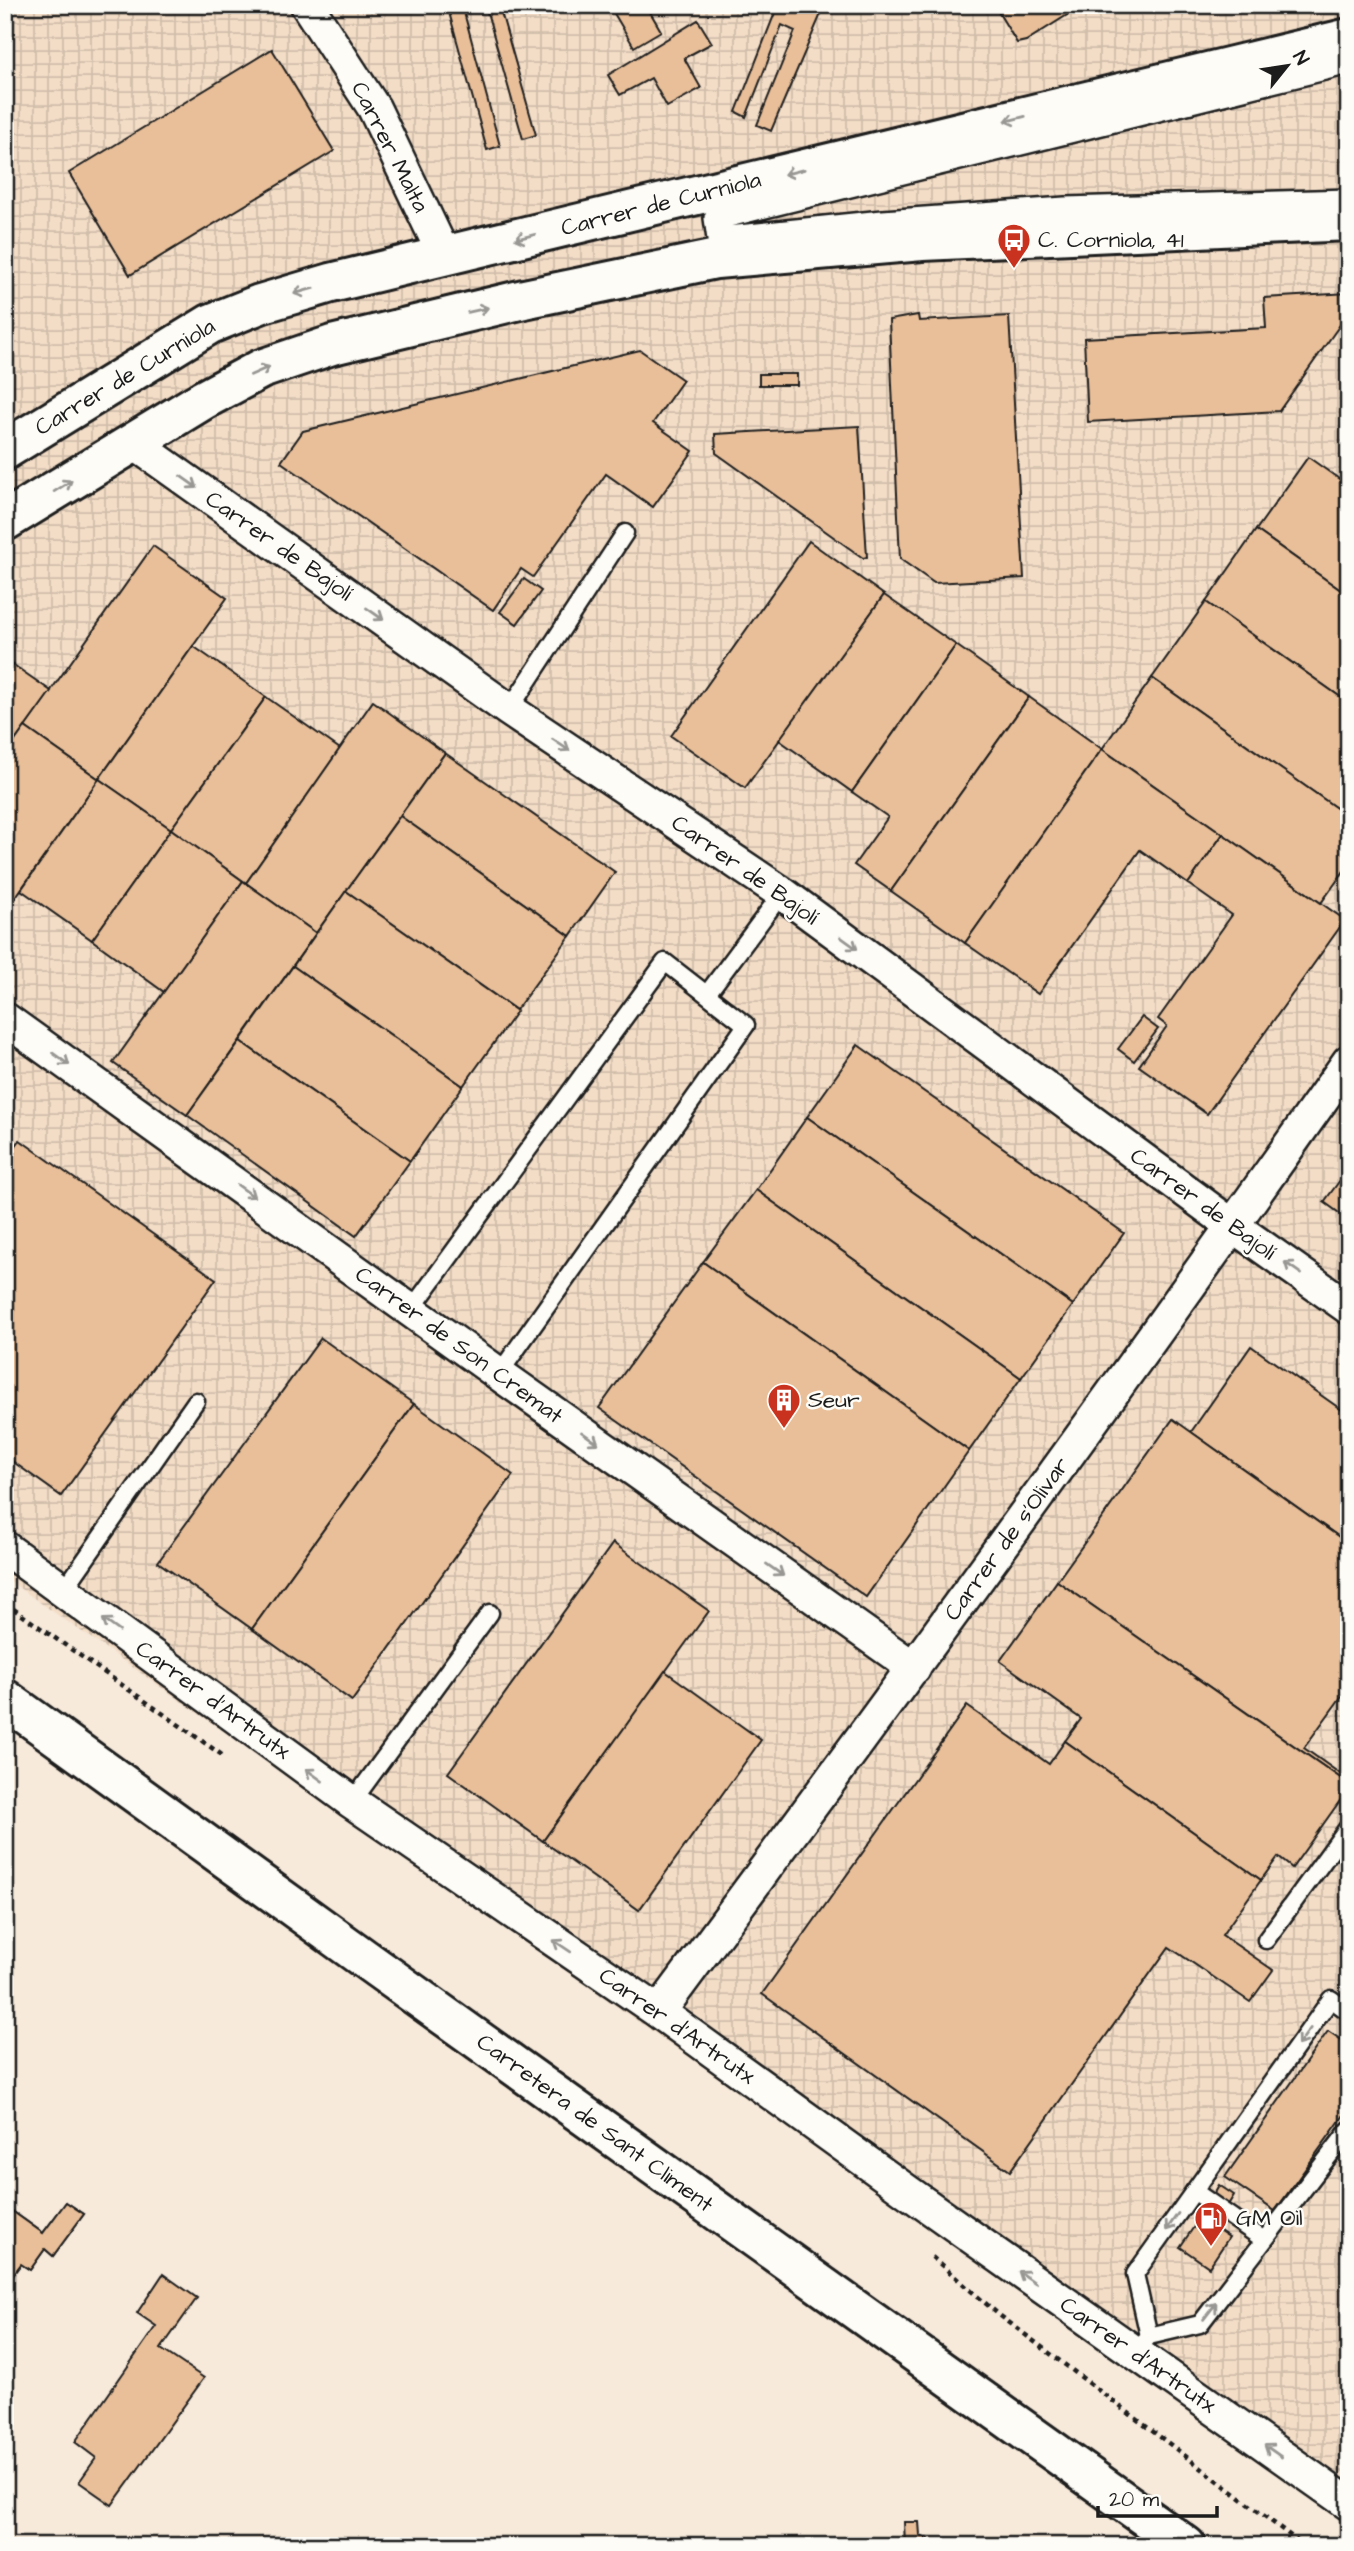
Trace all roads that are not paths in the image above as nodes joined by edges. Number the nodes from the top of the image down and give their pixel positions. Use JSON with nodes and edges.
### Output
{"nodes":[{"id":1,"x":313,"y":7,"type":"edge"},
{"id":2,"x":1349,"y":38,"type":"edge"},
{"id":3,"x":1349,"y":62,"type":"edge"},
{"id":4,"x":1349,"y":201,"type":"edge"},
{"id":5,"x":1349,"y":222,"type":"edge"},
{"id":6,"x":920,"y":230,"type":"junction"},
{"id":7,"x":445,"y":257,"type":"junction"},
{"id":8,"x":134,"y":443,"type":"junction"},
{"id":9,"x":5,"y":450,"type":"edge"},
{"id":10,"x":5,"y":522,"type":"edge"},
{"id":11,"x":625,"y":533,"type":"dead end"},
{"id":12,"x":509,"y":710,"type":"junction"},
{"id":13,"x":782,"y":893,"type":"junction"},
{"id":14,"x":707,"y":994,"type":"junction"},
{"id":15,"x":5,"y":1019,"type":"edge"},
{"id":16,"x":1349,"y":1061,"type":"edge"},
{"id":17,"x":1233,"y":1226,"type":"junction"},
{"id":18,"x":1349,"y":1307,"type":"edge"},
{"id":19,"x":411,"y":1310,"type":"junction"},
{"id":20,"x":499,"y":1374,"type":"junction"},
{"id":21,"x":196,"y":1401,"type":"dead end"},
{"id":22,"x":5,"y":1548,"type":"edge"},
{"id":23,"x":64,"y":1590,"type":"junction"},
{"id":24,"x":490,"y":1613,"type":"dead end"},
{"id":25,"x":914,"y":1668,"type":"junction"},
{"id":26,"x":5,"y":1699,"type":"edge"},
{"id":27,"x":352,"y":1802,"type":"junction"},
{"id":28,"x":1349,"y":1826,"type":"edge"},
{"id":29,"x":1266,"y":1940,"type":"dead end"},
{"id":30,"x":659,"y":2012,"type":"junction"},
{"id":31,"x":1349,"y":2012,"type":"edge"},
{"id":32,"x":1349,"y":2130,"type":"edge"},
{"id":33,"x":1194,"y":2191,"type":"junction"},
{"id":34,"x":1264,"y":2240,"type":"junction"},
{"id":35,"x":1142,"y":2344,"type":"junction"},
{"id":36,"x":1349,"y":2504,"type":"edge"},
{"id":37,"x":1186,"y":2546,"type":"edge"}],
"edges":[{"from":1,"to":7,"type":"street","name":"Carrer Malta"},
{"from":2,"to":7,"type":"street","name":"Carrer de Curniola","one_way":true},
{"from":3,"to":6,"type":"street"},
{"from":4,"to":6,"type":"street"},
{"from":5,"to":6,"type":"street"},
{"from":8,"to":6,"type":"street","one_way":true},
{"from":7,"to":9,"type":"street","name":"Carrer de Curniola","one_way":true},
{"from":10,"to":8,"type":"street","one_way":true},
{"from":8,"to":12,"type":"street","name":"Carrer de Bajolí","one_way":true},
{"from":11,"to":12,"type":"lane"},
{"from":12,"to":13,"type":"street","name":"Carrer de Bajolí","one_way":true},
{"from":13,"to":14,"type":"lane"},
{"from":13,"to":17,"type":"street","name":"Carrer de Bajolí","one_way":true},
{"from":14,"to":19,"type":"lane"},
{"from":14,"to":20,"type":"lane"},
{"from":15,"to":19,"type":"street","name":"Carrer de Son Cremat","one_way":true},
{"from":16,"to":17,"type":"street","name":"Carrer de s'Olivar"},
{"from":18,"to":17,"type":"street","name":"Carrer de Bajolí","one_way":true},
{"from":17,"to":25,"type":"street","name":"Carrer de s'Olivar"},
{"from":19,"to":20,"type":"street","name":"Carrer de Son Cremat"},
{"from":20,"to":25,"type":"street","name":"Carrer de Son Cremat","one_way":true},
{"from":21,"to":23,"type":"lane"},
{"from":22,"to":23,"type":"street","name":"Carrer d'Artrutx"},
{"from":27,"to":23,"type":"street","name":"Carrer d'Artrutx","one_way":true},
{"from":24,"to":27,"type":"lane"},
{"from":25,"to":30,"type":"street","name":"Carrer de s'Olivar"},
{"from":26,"to":37,"type":"street","name":"Carretera de Sant Climent"},
{"from":30,"to":27,"type":"street","name":"Carrer d'Artrutx","one_way":true},
{"from":28,"to":29,"type":"lane"},
{"from":35,"to":30,"type":"street","name":"Carrer d'Artrutx","one_way":true},
{"from":31,"to":33,"type":"lane","one_way":true},
{"from":32,"to":34,"type":"lane"},
{"from":33,"to":34,"type":"lane"},
{"from":33,"to":35,"type":"lane","one_way":true},
{"from":35,"to":34,"type":"lane","one_way":true},
{"from":36,"to":35,"type":"street","name":"Carrer d'Artrutx","one_way":true}]}
